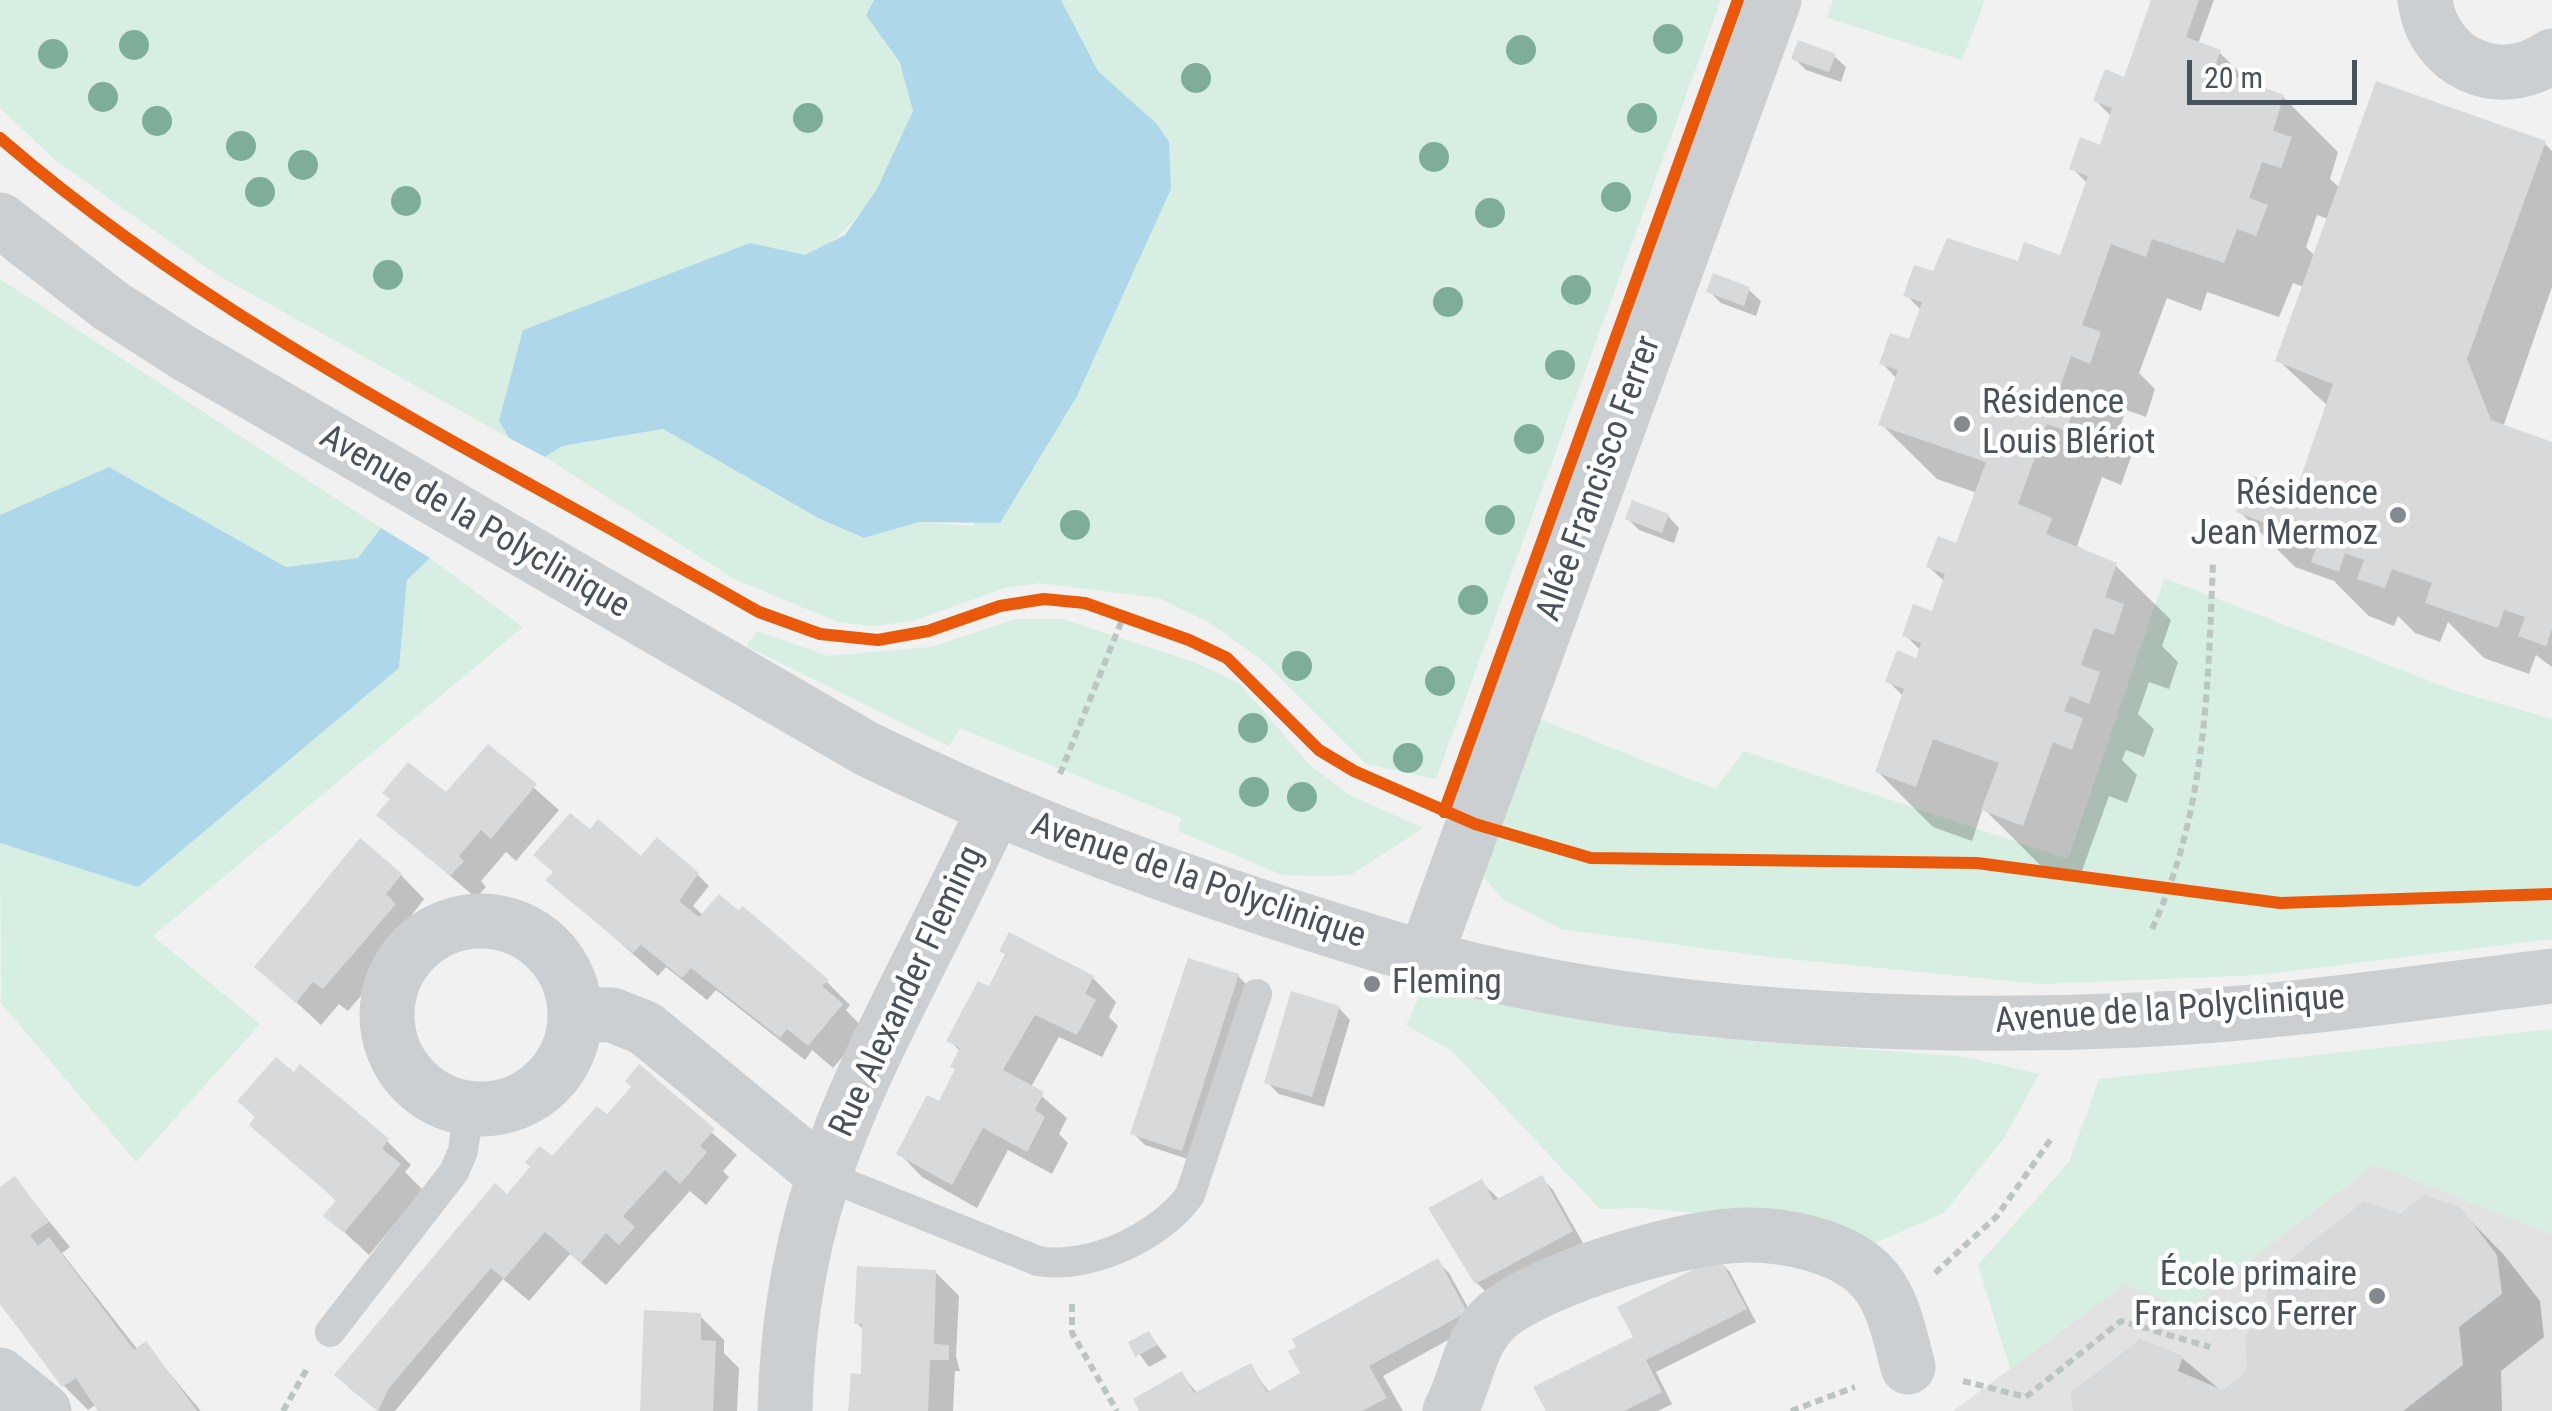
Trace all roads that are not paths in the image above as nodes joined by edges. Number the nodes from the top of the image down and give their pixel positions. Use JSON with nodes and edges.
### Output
{"nodes":[{"id":1,"x":1774,"y":0,"type":"edge"},
{"id":2,"x":2425,"y":0,"type":"edge"},
{"id":3,"x":2550,"y":61,"type":"edge"},
{"id":4,"x":0,"y":220,"type":"edge"},
{"id":5,"x":994,"y":809,"type":"junction"},
{"id":6,"x":1425,"y":957,"type":"junction"},
{"id":7,"x":2552,"y":976,"type":"edge"},
{"id":8,"x":1257,"y":994,"type":"dead end"},
{"id":9,"x":575,"y":1014,"type":"junction"},
{"id":10,"x":469,"y":1108,"type":"junction"},
{"id":11,"x":824,"y":1175,"type":"junction"},
{"id":12,"x":330,"y":1332,"type":"dead end"},
{"id":13,"x":1908,"y":1367,"type":"road end"},
{"id":14,"x":0,"y":1375,"type":"edge"},
{"id":15,"x":44,"y":1411,"type":"edge"},
{"id":16,"x":784,"y":1411,"type":"edge"},
{"id":17,"x":1450,"y":1411,"type":"edge"}],
"edges":[{"from":1,"to":6,"type":"street","name":"Allée Francisco Ferrer"},
{"from":2,"to":3,"type":"street"},
{"from":4,"to":5,"type":"street","name":"Avenue de la Polyclinique"},
{"from":5,"to":6,"type":"street","name":"Avenue de la Polyclinique"},
{"from":5,"to":11,"type":"street","name":"Rue Alexander Fleming"},
{"from":6,"to":7,"type":"street","name":"Avenue de la Polyclinique"},
{"from":8,"to":11,"type":"lane","name":"Rue Alexander Fleming"},
{"from":9,"to":10,"type":"street"},
{"from":9,"to":10,"type":"street"},
{"from":9,"to":11,"type":"street"},
{"from":10,"to":12,"type":"lane"},
{"from":11,"to":16,"type":"street","name":"Rue Alexander Fleming"},
{"from":13,"to":17,"type":"street"},
{"from":14,"to":15,"type":"street"}]}
